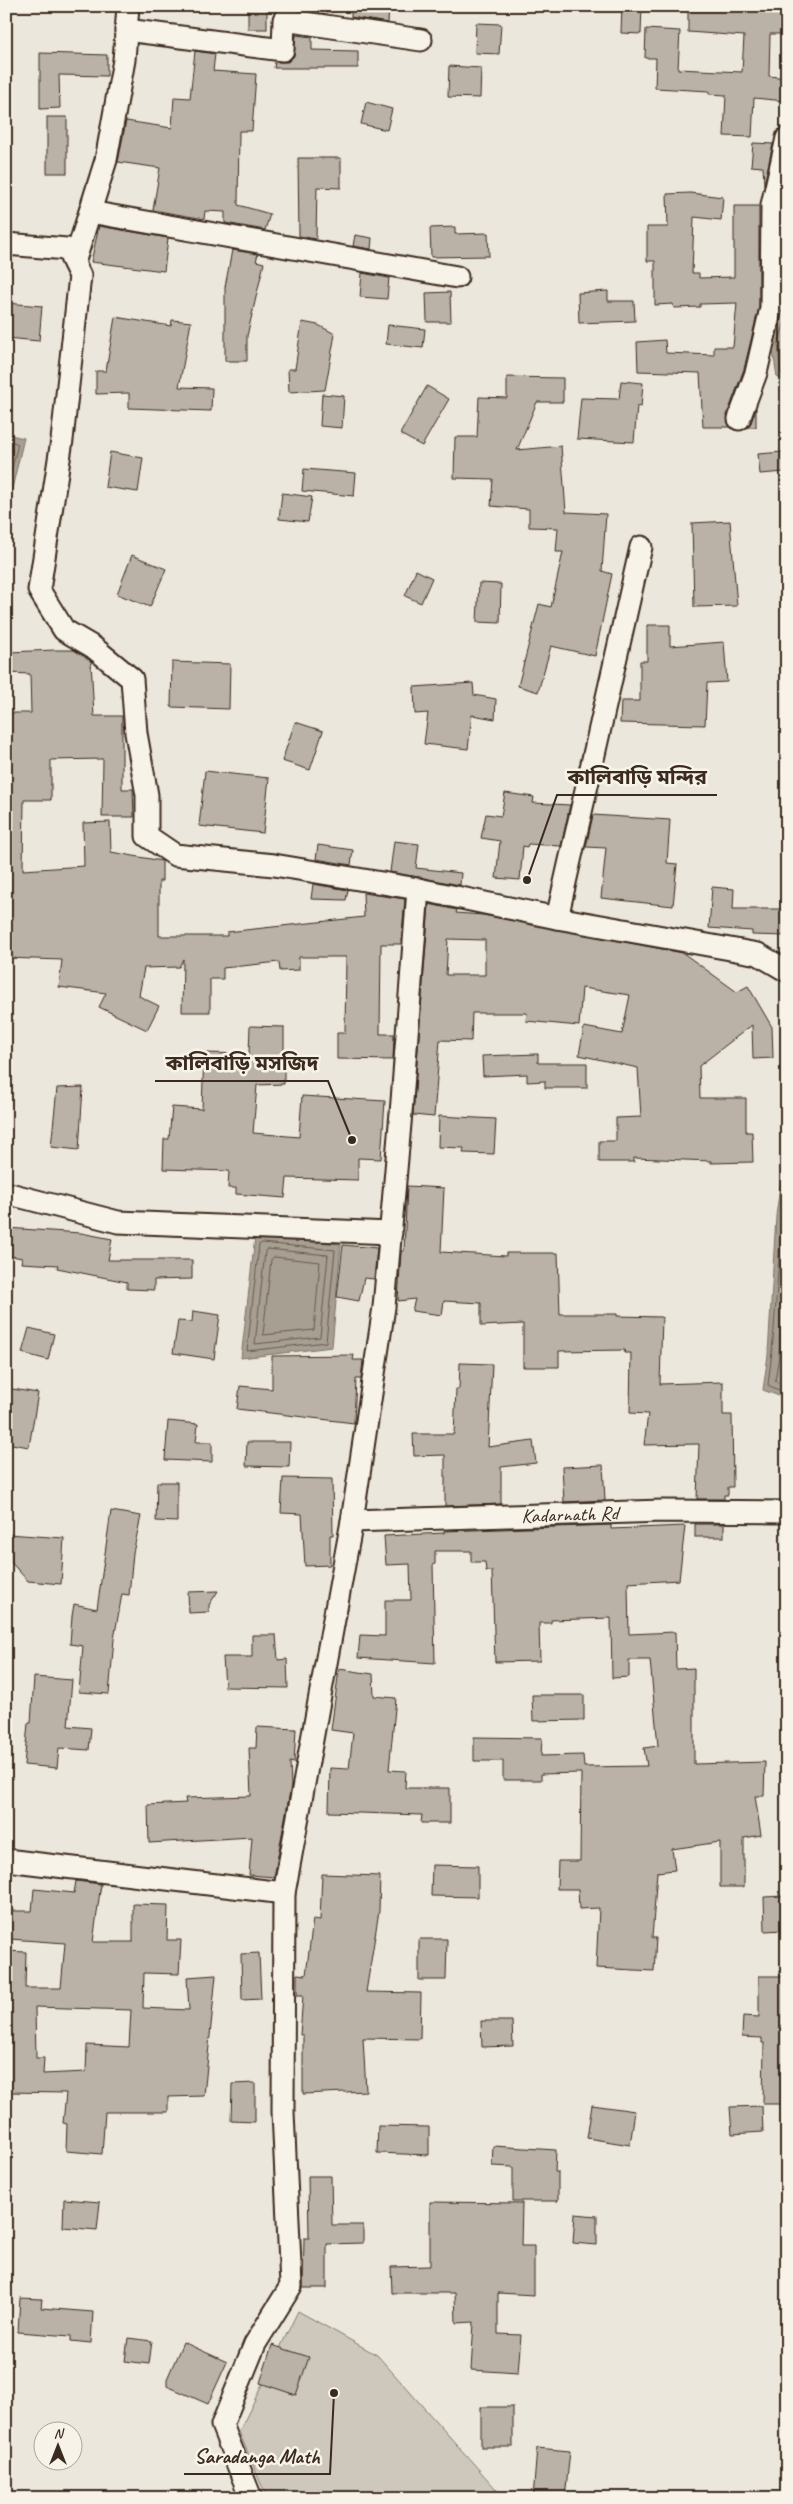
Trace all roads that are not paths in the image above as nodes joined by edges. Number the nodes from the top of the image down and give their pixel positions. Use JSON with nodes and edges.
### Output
{"nodes":[{"id":1,"x":128,"y":6,"type":"edge"},
{"id":2,"x":126,"y":30,"type":"junction"},
{"id":3,"x":421,"y":40,"type":"dead end"},
{"id":4,"x":787,"y":138,"type":"edge"},
{"id":5,"x":90,"y":212,"type":"junction"},
{"id":6,"x":6,"y":244,"type":"edge"},
{"id":7,"x":74,"y":263,"type":"junction"},
{"id":8,"x":457,"y":277,"type":"dead end"},
{"id":9,"x":739,"y":419,"type":"dead end"},
{"id":10,"x":641,"y":547,"type":"dead end"},
{"id":11,"x":418,"y":889,"type":"junction"},
{"id":12,"x":557,"y":918,"type":"junction"},
{"id":13,"x":787,"y":970,"type":"edge"},
{"id":14,"x":6,"y":1193,"type":"edge"},
{"id":15,"x":391,"y":1233,"type":"junction"},
{"id":16,"x":787,"y":1512,"type":"edge"},
{"id":17,"x":352,"y":1521,"type":"junction"},
{"id":18,"x":6,"y":1860,"type":"edge"},
{"id":19,"x":284,"y":1892,"type":"junction"},
{"id":20,"x":251,"y":2498,"type":"edge"}],
"edges":[{"from":1,"to":2,"type":"street"},
{"from":2,"to":3,"type":"street"},
{"from":2,"to":5,"type":"street"},
{"from":4,"to":9,"type":"street"},
{"from":5,"to":7,"type":"street"},
{"from":5,"to":8,"type":"street"},
{"from":6,"to":7,"type":"street"},
{"from":7,"to":11,"type":"street"},
{"from":10,"to":12,"type":"street"},
{"from":11,"to":12,"type":"street"},
{"from":11,"to":15,"type":"street"},
{"from":12,"to":13,"type":"street"},
{"from":14,"to":15,"type":"street"},
{"from":15,"to":17,"type":"street"},
{"from":16,"to":17,"type":"street","name":"Kadarnath Rd"},
{"from":17,"to":19,"type":"street"},
{"from":18,"to":19,"type":"street"},
{"from":19,"to":20,"type":"street"}]}
